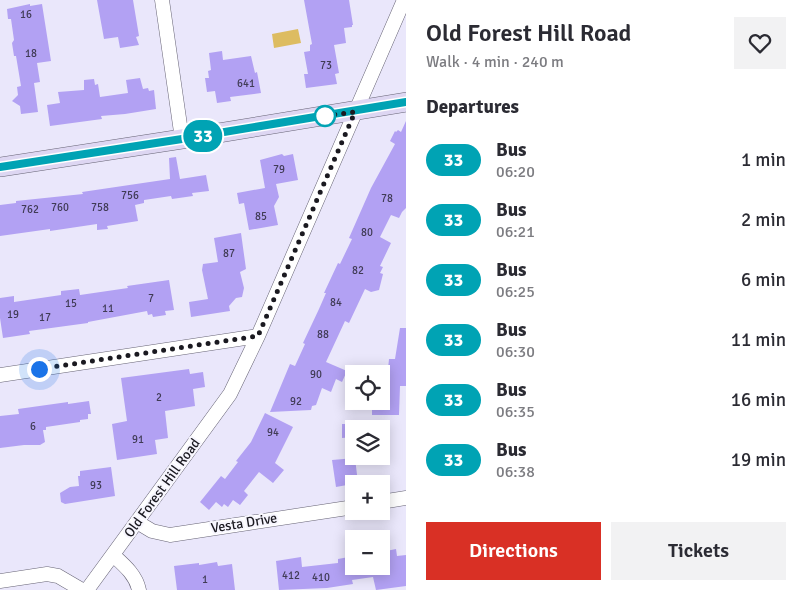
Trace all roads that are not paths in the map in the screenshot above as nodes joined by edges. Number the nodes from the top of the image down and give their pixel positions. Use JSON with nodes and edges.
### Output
{"nodes":[{"id":1,"x":162,"y":0,"type":"edge"},
{"id":2,"x":404,"y":0,"type":"edge"},
{"id":3,"x":406,"y":102,"type":"edge"},
{"id":4,"x":355,"y":112,"type":"junction"},
{"id":5,"x":182,"y":139,"type":"junction"},
{"id":6,"x":0,"y":167,"type":"edge"},
{"id":7,"x":258,"y":336,"type":"junction"},
{"id":8,"x":0,"y":375,"type":"edge"},
{"id":9,"x":406,"y":498,"type":"edge"},
{"id":10,"x":390,"y":501,"type":"edge"},
{"id":11,"x":345,"y":507,"type":"edge"},
{"id":12,"x":137,"y":522,"type":"junction"},
{"id":13,"x":113,"y":555,"type":"junction"},
{"id":14,"x":0,"y":581,"type":"edge"},
{"id":15,"x":82,"y":590,"type":"edge"},
{"id":16,"x":87,"y":590,"type":"edge"},
{"id":17,"x":139,"y":590,"type":"edge"}],
"edges":[{"from":1,"to":5,"type":"street"},
{"from":2,"to":4,"type":"street","name":"Old Forest Hill Road"},
{"from":3,"to":4,"type":"street"},
{"from":4,"to":5,"type":"street"},
{"from":4,"to":7,"type":"street","name":"Old Forest Hill Road"},
{"from":5,"to":6,"type":"street"},
{"from":7,"to":8,"type":"street"},
{"from":7,"to":12,"type":"street","name":"Old Forest Hill Road"},
{"from":9,"to":10,"type":"street"},
{"from":11,"to":12,"type":"street","name":"Vesta Drive"},
{"from":12,"to":13,"type":"street","name":"Old Forest Hill Road"},
{"from":13,"to":16,"type":"street","name":"Old Forest Hill Road"},
{"from":13,"to":17,"type":"street"},
{"from":14,"to":15,"type":"street"}]}
